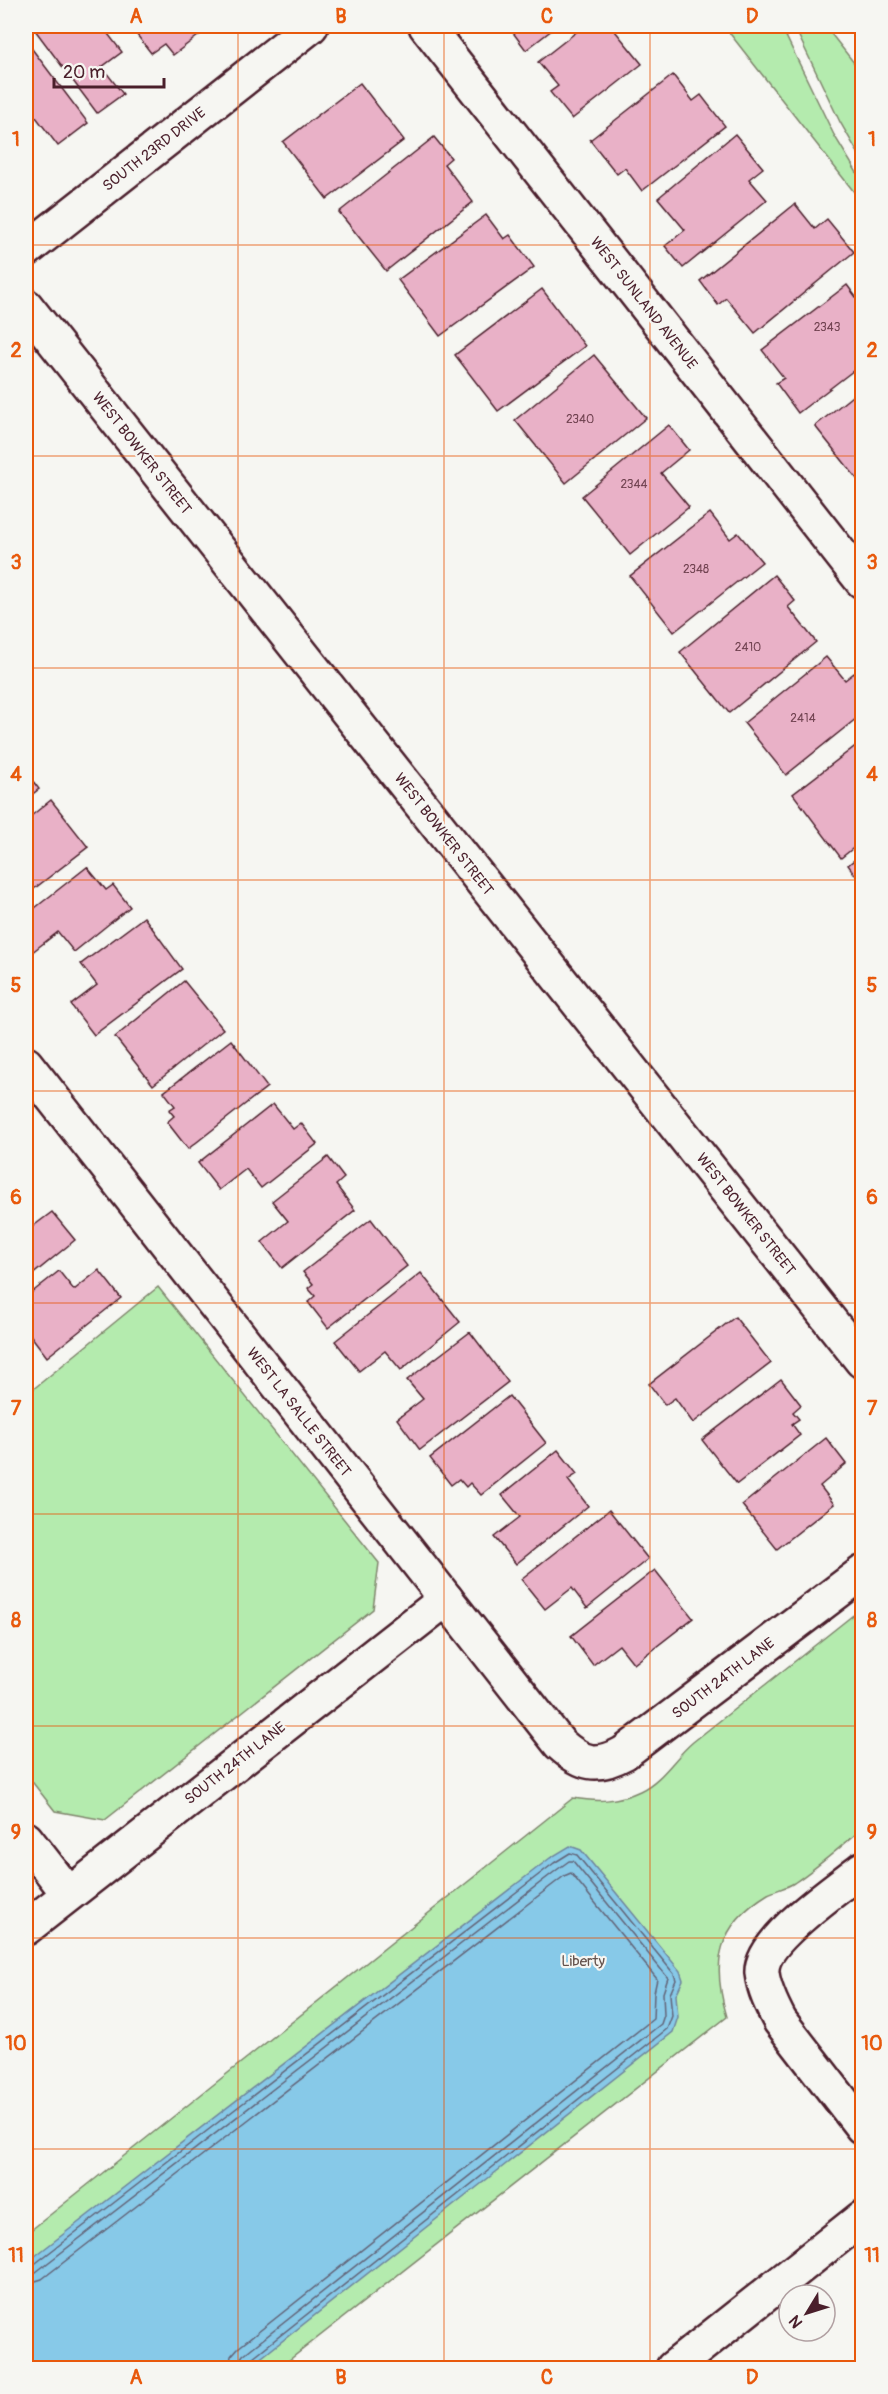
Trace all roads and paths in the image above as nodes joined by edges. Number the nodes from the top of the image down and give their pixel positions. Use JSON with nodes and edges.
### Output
{"nodes":[{"id":1,"x":311,"y":26,"type":"edge"},
{"id":2,"x":426,"y":26,"type":"edge"},
{"id":3,"x":26,"y":250,"type":"edge"},
{"id":4,"x":26,"y":306,"type":"edge"},
{"id":5,"x":862,"y":581,"type":"edge"},
{"id":6,"x":26,"y":1064,"type":"edge"},
{"id":7,"x":862,"y":1361,"type":"edge"},
{"id":8,"x":862,"y":1573,"type":"edge"},
{"id":9,"x":446,"y":1599,"type":"junction"},
{"id":10,"x":577,"y":1758,"type":"joint"},
{"id":11,"x":26,"y":1839,"type":"edge"},
{"id":12,"x":862,"y":1869,"type":"edge"},
{"id":13,"x":68,"y":1893,"type":"junction"},
{"id":14,"x":26,"y":1928,"type":"edge"},
{"id":15,"x":862,"y":2127,"type":"edge"},
{"id":16,"x":862,"y":2217,"type":"edge"},
{"id":17,"x":673,"y":2368,"type":"edge"}],
"edges":[{"from":1,"to":3,"type":"street","name":"SOUTH 23RD DRIVE"},
{"from":2,"to":5,"type":"street","name":"WEST SUNLAND AVENUE"},
{"from":4,"to":7,"type":"street","name":"WEST BOWKER STREET"},
{"from":6,"to":9,"type":"street","name":"WEST LA SALLE STREET"},
{"from":8,"to":10,"type":"street","name":"SOUTH 24TH LANE"},
{"from":9,"to":10,"type":"street","name":"WEST LA SALLE STREET"},
{"from":9,"to":13,"type":"street","name":"SOUTH 24TH LANE"},
{"from":11,"to":13,"type":"street"},
{"from":12,"to":15,"type":"street"},
{"from":13,"to":14,"type":"street","name":"SOUTH 24TH LANE"},
{"from":16,"to":17,"type":"street"}]}
